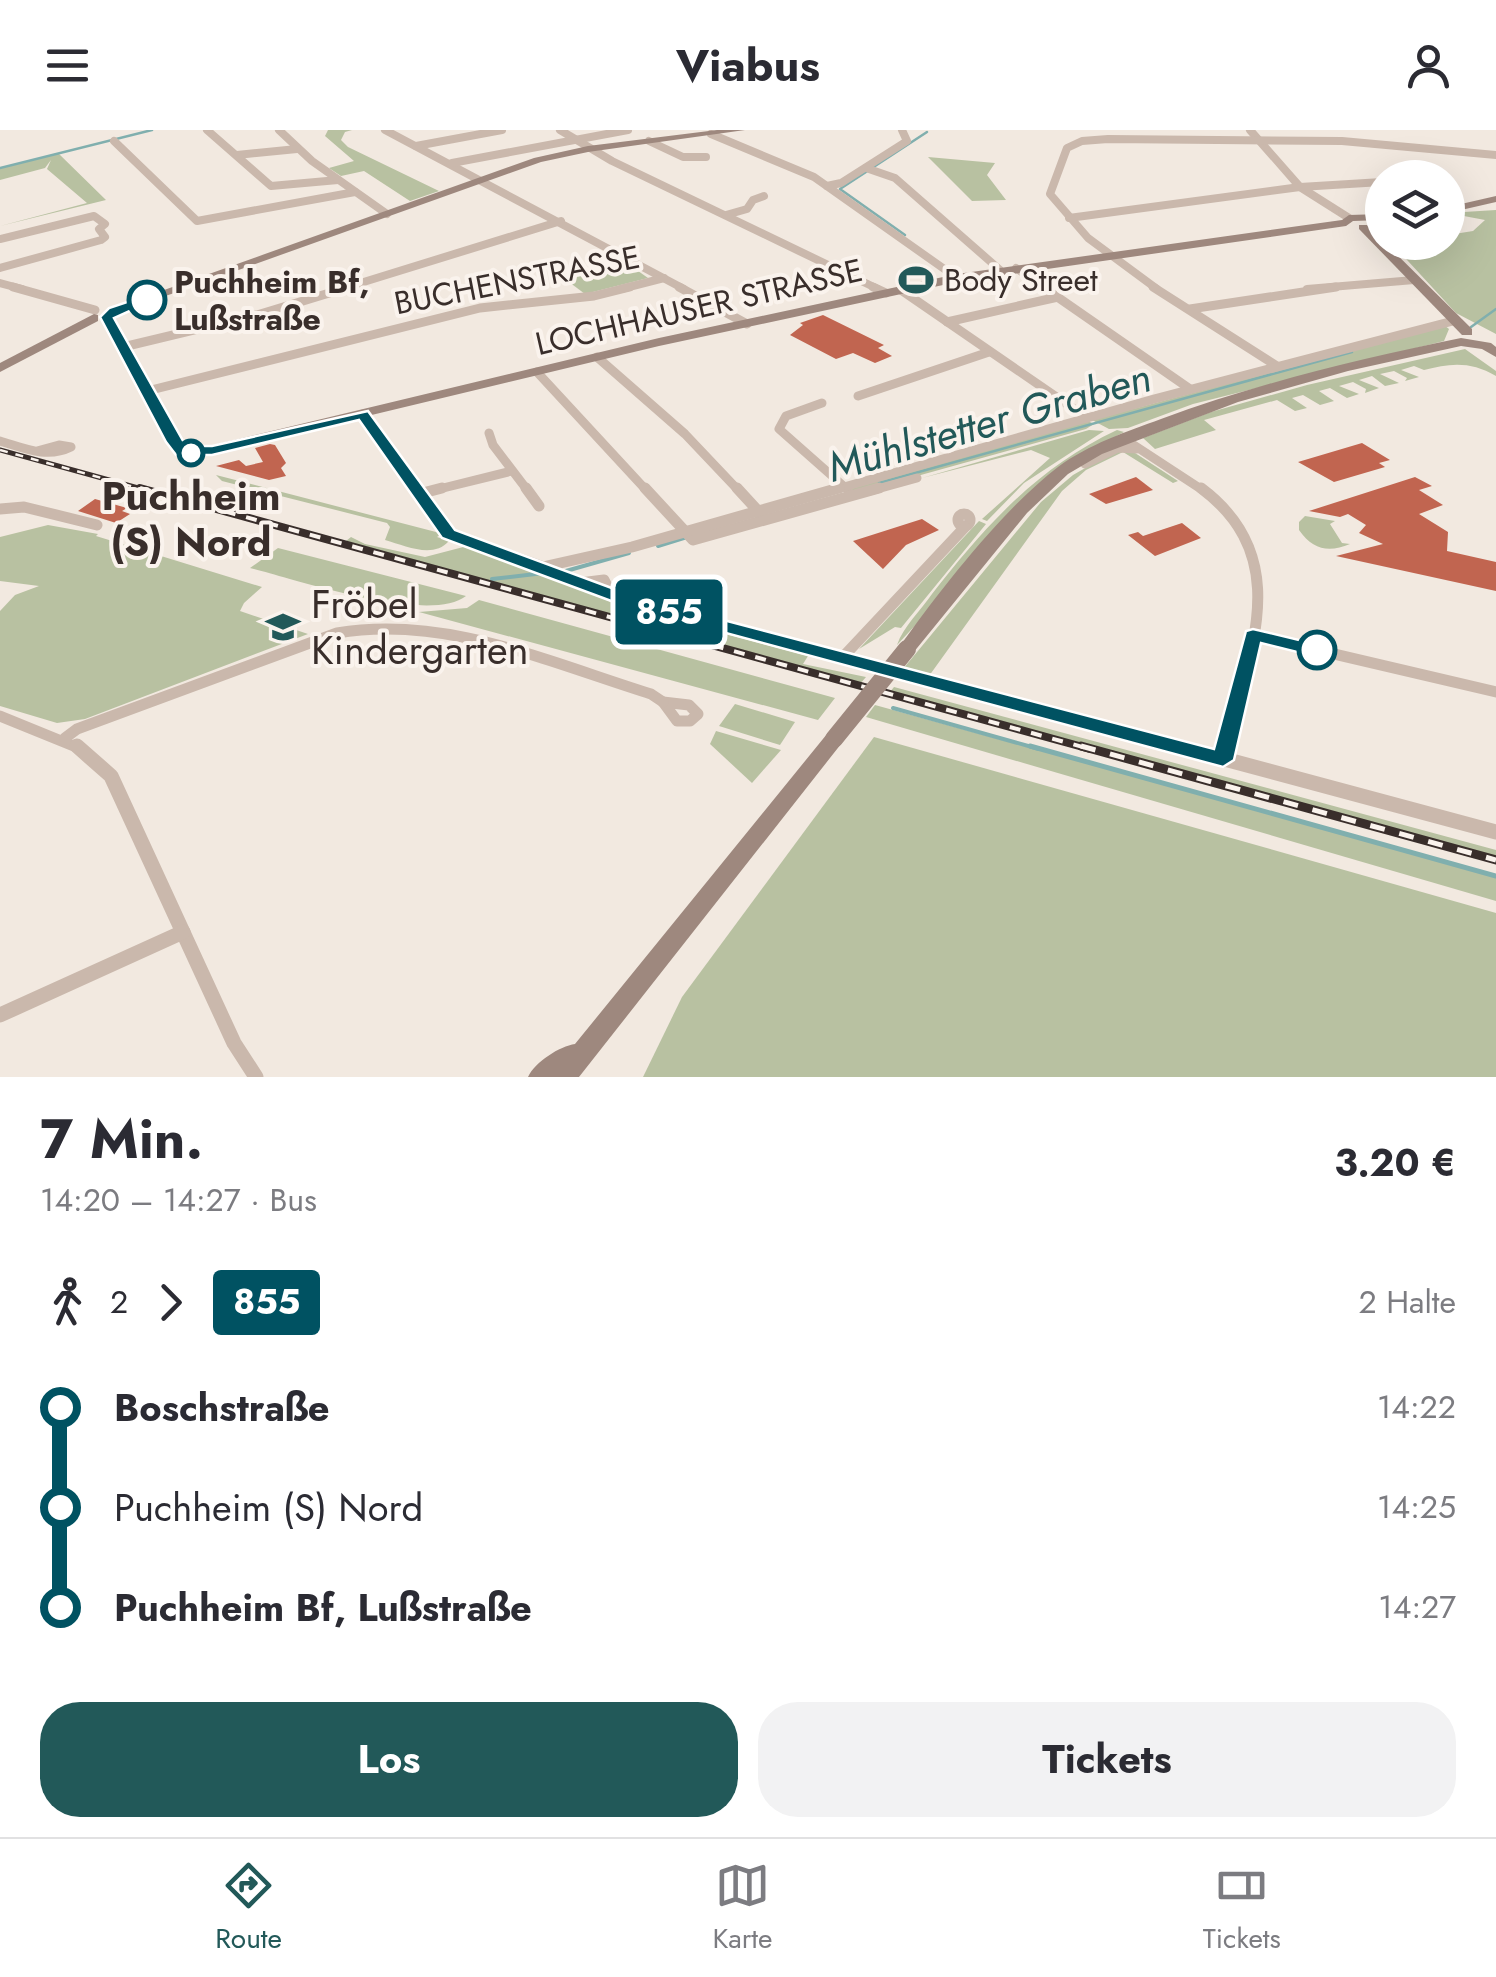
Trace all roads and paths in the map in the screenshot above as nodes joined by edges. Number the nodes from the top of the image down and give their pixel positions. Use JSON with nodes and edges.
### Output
{"nodes":[{"id":1,"x":208,"y":130,"type":"edge"},
{"id":2,"x":279,"y":130,"type":"edge"},
{"id":3,"x":384,"y":130,"type":"edge"},
{"id":4,"x":502,"y":130,"type":"edge"},
{"id":5,"x":560,"y":130,"type":"edge"},
{"id":6,"x":628,"y":130,"type":"edge"},
{"id":7,"x":740,"y":130,"type":"edge"},
{"id":8,"x":902,"y":130,"type":"edge"},
{"id":9,"x":1250,"y":130,"type":"edge"},
{"id":10,"x":712,"y":134,"type":"junction"},
{"id":11,"x":576,"y":140,"type":"junction"},
{"id":12,"x":1258,"y":140,"type":"junction"},
{"id":13,"x":114,"y":141,"type":"dead end"},
{"id":14,"x":649,"y":142,"type":"junction"},
{"id":15,"x":416,"y":146,"type":"junction"},
{"id":16,"x":297,"y":149,"type":"junction"},
{"id":17,"x":588,"y":149,"type":"junction"},
{"id":18,"x":1496,"y":154,"type":"edge"},
{"id":19,"x":237,"y":155,"type":"junction"},
{"id":20,"x":706,"y":157,"type":"dead end"},
{"id":21,"x":452,"y":164,"type":"junction"},
{"id":22,"x":871,"y":169,"type":"junction"},
{"id":23,"x":471,"y":173,"type":"junction"},
{"id":24,"x":484,"y":179,"type":"junction"},
{"id":25,"x":338,"y":180,"type":"junction"},
{"id":26,"x":1365,"y":183,"type":"edge"},
{"id":27,"x":466,"y":186,"type":"junction"},
{"id":28,"x":827,"y":186,"type":"junction"},
{"id":29,"x":1300,"y":187,"type":"junction"},
{"id":30,"x":355,"y":192,"type":"junction"},
{"id":31,"x":764,"y":196,"type":"dead end"},
{"id":32,"x":1496,"y":200,"type":"edge"},
{"id":33,"x":1465,"y":206,"type":"edge"},
{"id":34,"x":387,"y":214,"type":"junction"},
{"id":35,"x":725,"y":215,"type":"junction"},
{"id":36,"x":1068,"y":218,"type":"junction"},
{"id":37,"x":1347,"y":220,"type":"junction"},
{"id":38,"x":561,"y":221,"type":"junction"},
{"id":39,"x":1364,"y":223,"type":"joint"},
{"id":40,"x":0,"y":239,"type":"edge"},
{"id":41,"x":1109,"y":255,"type":"junction"},
{"id":42,"x":0,"y":268,"type":"edge"},
{"id":43,"x":1016,"y":268,"type":"junction"},
{"id":44,"x":1000,"y":270,"type":"junction"},
{"id":45,"x":664,"y":278,"type":"junction"},
{"id":46,"x":957,"y":278,"type":"junction"},
{"id":47,"x":1414,"y":280,"type":"junction"},
{"id":48,"x":0,"y":282,"type":"edge"},
{"id":49,"x":901,"y":290,"type":"junction"},
{"id":50,"x":886,"y":293,"type":"junction"},
{"id":51,"x":1058,"y":297,"type":"junction"},
{"id":52,"x":1190,"y":309,"type":"junction"},
{"id":53,"x":102,"y":314,"type":"junction"},
{"id":54,"x":1453,"y":321,"type":"junction"},
{"id":55,"x":947,"y":322,"type":"junction"},
{"id":56,"x":747,"y":324,"type":"junction"},
{"id":57,"x":1464,"y":337,"type":"junction"},
{"id":58,"x":123,"y":347,"type":"junction"},
{"id":59,"x":1491,"y":350,"type":"edge"},
{"id":60,"x":990,"y":352,"type":"junction"},
{"id":61,"x":597,"y":357,"type":"junction"},
{"id":62,"x":1277,"y":366,"type":"junction"},
{"id":63,"x":0,"y":368,"type":"edge"},
{"id":64,"x":536,"y":372,"type":"junction"},
{"id":65,"x":1190,"y":389,"type":"junction"},
{"id":66,"x":147,"y":391,"type":"junction"},
{"id":67,"x":858,"y":396,"type":"dead end"},
{"id":68,"x":822,"y":403,"type":"dead end"},
{"id":69,"x":362,"y":414,"type":"junction"},
{"id":70,"x":1087,"y":418,"type":"junction"},
{"id":71,"x":488,"y":433,"type":"dead end"},
{"id":72,"x":1123,"y":438,"type":"junction"},
{"id":73,"x":0,"y":441,"type":"edge"},
{"id":74,"x":37,"y":451,"type":"dead end"},
{"id":75,"x":1145,"y":453,"type":"junction"},
{"id":76,"x":512,"y":471,"type":"junction"},
{"id":77,"x":917,"y":478,"type":"dead end"},
{"id":78,"x":849,"y":492,"type":"junction"},
{"id":79,"x":419,"y":494,"type":"junction"},
{"id":80,"x":1031,"y":499,"type":"junction"},
{"id":81,"x":539,"y":506,"type":"dead end"},
{"id":82,"x":0,"y":510,"type":"edge"},
{"id":83,"x":759,"y":512,"type":"junction"},
{"id":84,"x":97,"y":525,"type":"dead end"},
{"id":85,"x":966,"y":527,"type":"dead end"},
{"id":86,"x":688,"y":535,"type":"junction"},
{"id":87,"x":552,"y":570,"type":"junction"},
{"id":88,"x":1253,"y":635,"type":"junction"},
{"id":89,"x":842,"y":658,"type":"junction"},
{"id":90,"x":1496,"y":692,"type":"edge"},
{"id":91,"x":663,"y":702,"type":"dead end"},
{"id":92,"x":0,"y":716,"type":"edge"},
{"id":93,"x":64,"y":738,"type":"junction"},
{"id":94,"x":1223,"y":760,"type":"junction"},
{"id":95,"x":1496,"y":832,"type":"edge"},
{"id":96,"x":184,"y":932,"type":"junction"},
{"id":97,"x":0,"y":1016,"type":"edge"},
{"id":98,"x":594,"y":1038,"type":"junction"},
{"id":99,"x":256,"y":1077,"type":"edge"},
{"id":100,"x":541,"y":1077,"type":"edge"},
{"id":101,"x":564,"y":1077,"type":"edge"}],
"edges":[{"from":1,"to":19,"type":"street"},
{"from":2,"to":16,"type":"street"},
{"from":3,"to":15,"type":"street"},
{"from":4,"to":15,"type":"street"},
{"from":5,"to":11,"type":"street"},
{"from":6,"to":11,"type":"street"},
{"from":7,"to":10,"type":"street"},
{"from":8,"to":22,"type":"street"},
{"from":9,"to":12,"type":"street"},
{"from":10,"to":14,"type":"street"},
{"from":10,"to":28,"type":"street"},
{"from":11,"to":17,"type":"street"},
{"from":11,"to":21,"type":"street"},
{"from":12,"to":18,"type":"street"},
{"from":12,"to":29,"type":"street"},
{"from":12,"to":36,"type":"street"},
{"from":13,"to":30,"type":"street"},
{"from":14,"to":17,"type":"street"},
{"from":14,"to":20,"type":"street"},
{"from":15,"to":21,"type":"street"},
{"from":16,"to":19,"type":"street"},
{"from":16,"to":25,"type":"street"},
{"from":17,"to":24,"type":"street"},
{"from":17,"to":35,"type":"street"},
{"from":19,"to":25,"type":"street"},
{"from":21,"to":23,"type":"street"},
{"from":22,"to":28,"type":"street"},
{"from":22,"to":44,"type":"street"},
{"from":23,"to":24,"type":"street"},
{"from":23,"to":27,"type":"street"},
{"from":24,"to":27,"type":"street"},
{"from":24,"to":38,"type":"street"},
{"from":25,"to":30,"type":"street"},
{"from":26,"to":29,"type":"street"},
{"from":27,"to":34,"type":"street"},
{"from":28,"to":46,"type":"street"},
{"from":29,"to":36,"type":"street"},
{"from":29,"to":37,"type":"street"},
{"from":30,"to":34,"type":"street"},
{"from":31,"to":35,"type":"street"},
{"from":32,"to":33,"type":"street"},
{"from":34,"to":53,"type":"street"},
{"from":35,"to":50,"type":"street"},
{"from":36,"to":41,"type":"street"},
{"from":37,"to":39,"type":"street","name":"LOCHHAUSER STRASSE"},
{"from":37,"to":41,"type":"street","name":"LOCHHAUSER STRASSE"},
{"from":38,"to":45,"type":"street"},
{"from":38,"to":58,"type":"street"},
{"from":39,"to":47,"type":"street"},
{"from":40,"to":42,"type":"street"},
{"from":41,"to":43,"type":"street","name":"LOCHHAUSER STRASSE"},
{"from":41,"to":52,"type":"street"},
{"from":43,"to":44,"type":"street","name":"LOCHHAUSER STRASSE"},
{"from":43,"to":51,"type":"street"},
{"from":44,"to":46,"type":"street","name":"LOCHHAUSER STRASSE"},
{"from":45,"to":56,"type":"street"},
{"from":45,"to":66,"type":"street","name":"BUCHENSTRASSE"},
{"from":46,"to":49,"type":"street","name":"LOCHHAUSER STRASSE"},
{"from":47,"to":52,"type":"street"},
{"from":47,"to":54,"type":"street"},
{"from":48,"to":53,"type":"street"},
{"from":49,"to":50,"type":"street","name":"LOCHHAUSER STRASSE"},
{"from":49,"to":55,"type":"street"},
{"from":50,"to":56,"type":"street","name":"LOCHHAUSER STRASSE"},
{"from":51,"to":55,"type":"street"},
{"from":51,"to":65,"type":"street"},
{"from":52,"to":62,"type":"street"},
{"from":53,"to":58,"type":"street"},
{"from":53,"to":63,"type":"street"},
{"from":54,"to":57,"type":"street"},
{"from":54,"to":62,"type":"street"},
{"from":55,"to":60,"type":"street"},
{"from":56,"to":61,"type":"street","name":"LOCHHAUSER STRASSE"},
{"from":57,"to":59,"type":"street"},
{"from":57,"to":72,"type":"street"},
{"from":58,"to":66,"type":"street"},
{"from":60,"to":67,"type":"street"},
{"from":60,"to":70,"type":"street"},
{"from":61,"to":64,"type":"street","name":"LOCHHAUSER STRASSE"},
{"from":61,"to":83,"type":"street"},
{"from":62,"to":65,"type":"street"},
{"from":64,"to":69,"type":"street","name":"LOCHHAUSER STRASSE"},
{"from":64,"to":86,"type":"street"},
{"from":65,"to":70,"type":"street"},
{"from":66,"to":69,"type":"street","name":"LOCHHAUSER STRASSE"},
{"from":68,"to":78,"type":"street"},
{"from":69,"to":79,"type":"street"},
{"from":70,"to":78,"type":"street"},
{"from":71,"to":76,"type":"street"},
{"from":72,"to":75,"type":"street"},
{"from":72,"to":80,"type":"street"},
{"from":73,"to":74,"type":"street"},
{"from":75,"to":80,"type":"street"},
{"from":75,"to":88,"type":"street"},
{"from":76,"to":79,"type":"street"},
{"from":76,"to":81,"type":"street"},
{"from":77,"to":78,"type":"street"},
{"from":78,"to":83,"type":"street"},
{"from":78,"to":86,"type":"street"},
{"from":79,"to":87,"type":"street"},
{"from":80,"to":98,"type":"street","bridge":true},
{"from":82,"to":84,"type":"street"},
{"from":83,"to":86,"type":"street"},
{"from":85,"to":89,"type":"street"},
{"from":86,"to":87,"type":"street"},
{"from":87,"to":89,"type":"street"},
{"from":88,"to":90,"type":"street"},
{"from":88,"to":94,"type":"street"},
{"from":89,"to":94,"type":"street"},
{"from":91,"to":93,"type":"street"},
{"from":92,"to":93,"type":"street"},
{"from":93,"to":96,"type":"street"},
{"from":94,"to":95,"type":"street"},
{"from":96,"to":97,"type":"street"},
{"from":96,"to":99,"type":"street"},
{"from":98,"to":100,"type":"street"},
{"from":98,"to":101,"type":"street"}]}
